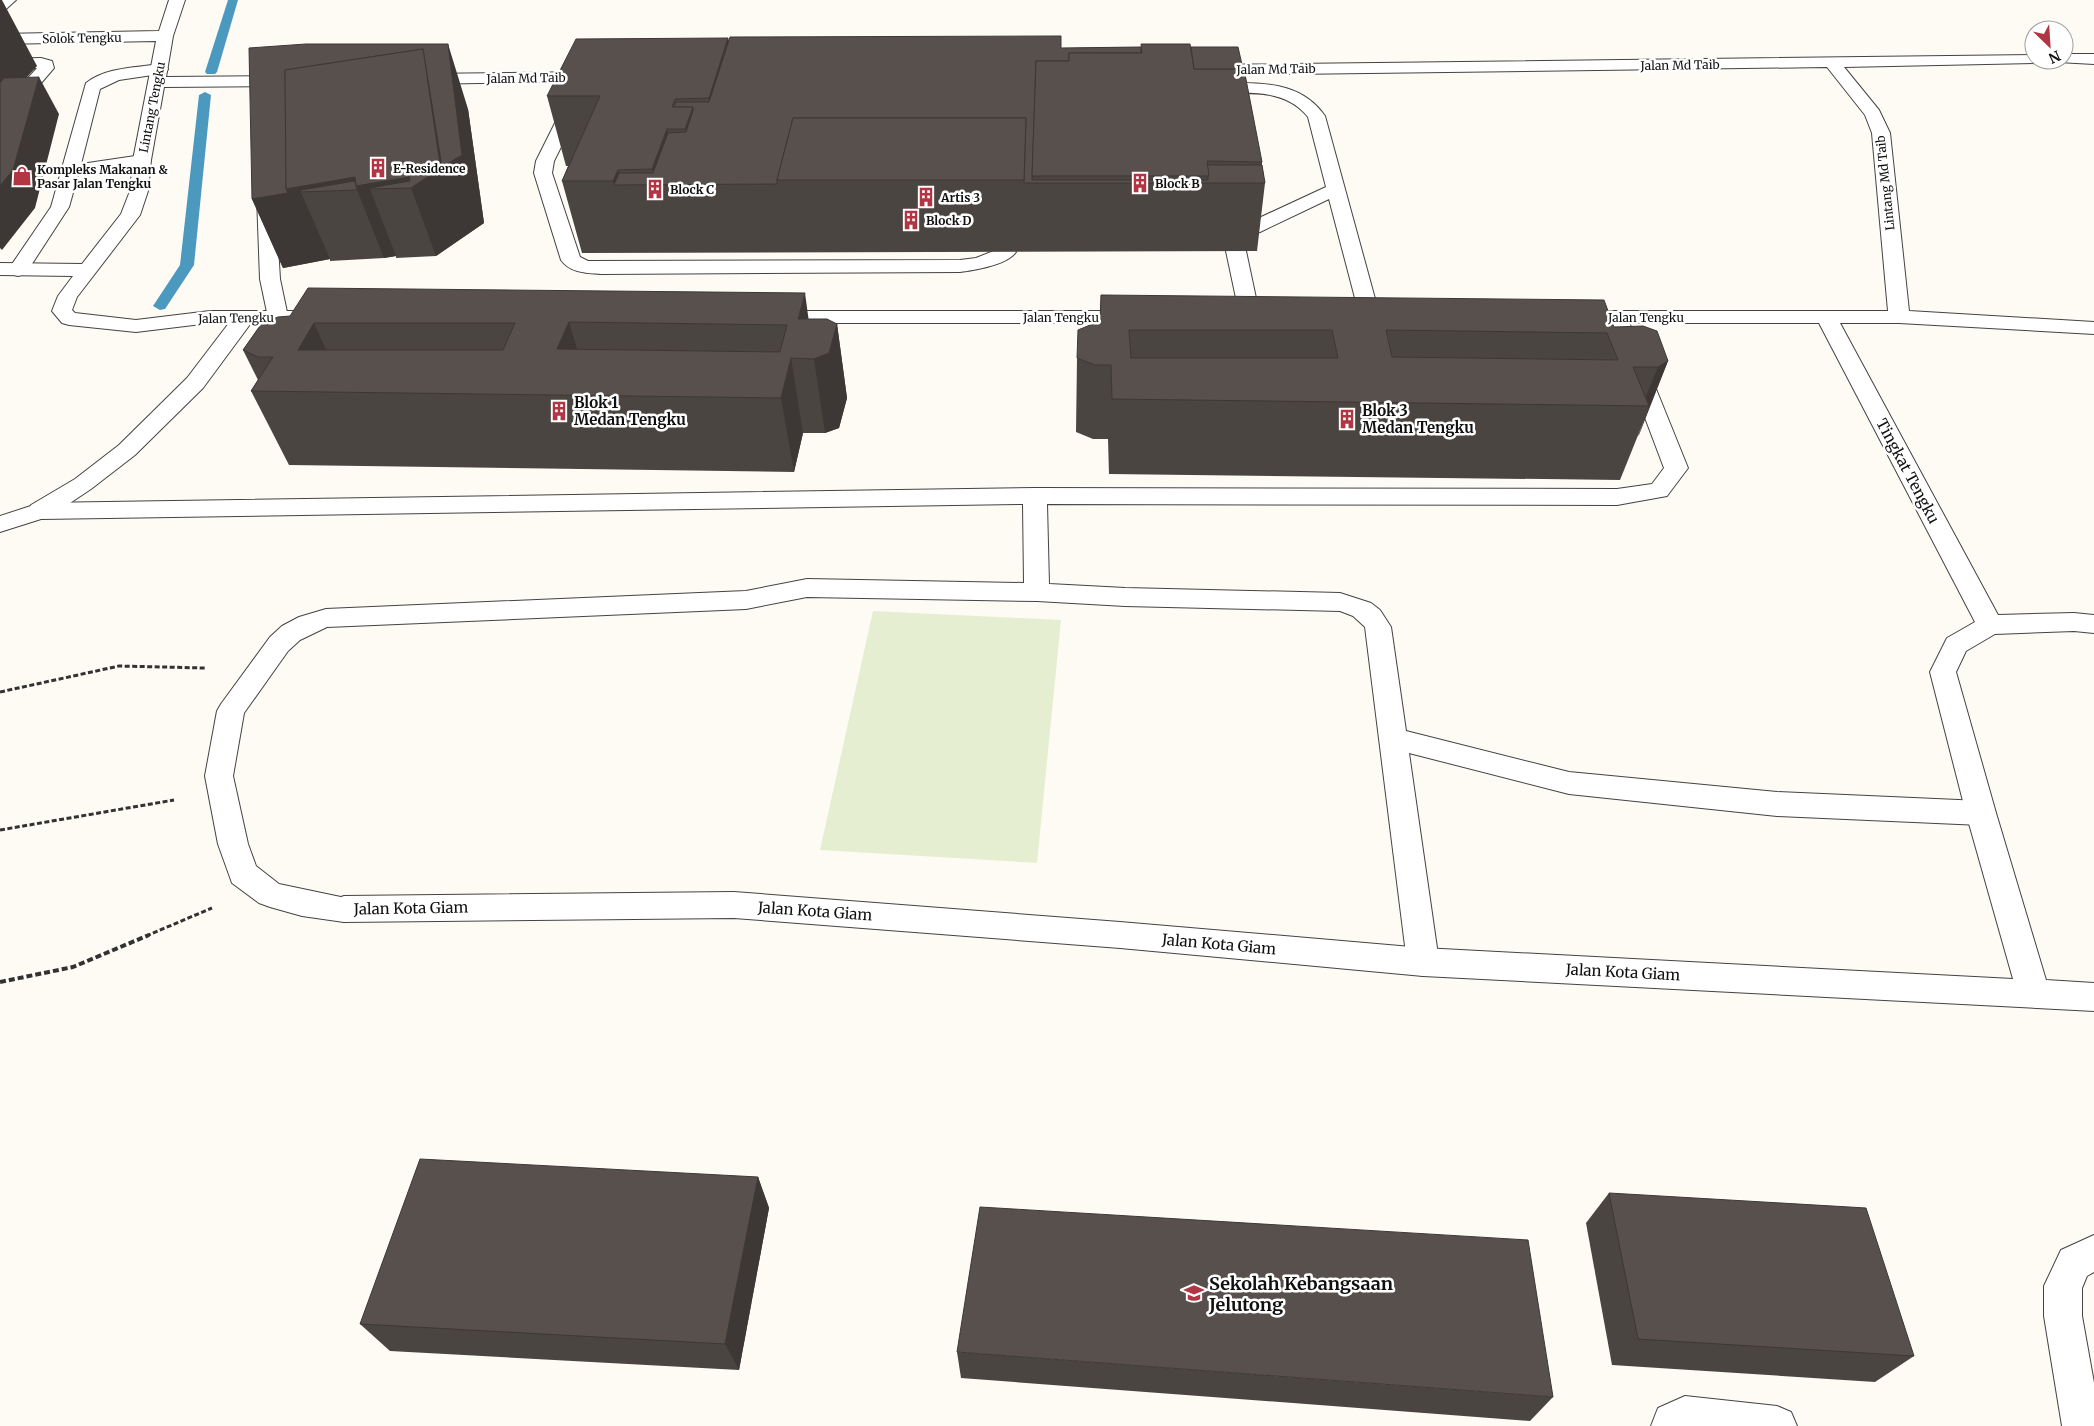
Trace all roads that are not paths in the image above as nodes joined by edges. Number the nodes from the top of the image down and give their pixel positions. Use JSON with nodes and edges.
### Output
{"nodes":[{"id":1,"x":8,"y":0,"type":"edge"},
{"id":2,"x":177,"y":0,"type":"edge"},
{"id":3,"x":0,"y":7,"type":"edge"},
{"id":4,"x":165,"y":36,"type":"junction"},
{"id":5,"x":0,"y":39,"type":"edge"},
{"id":6,"x":2074,"y":59,"type":"edge"},
{"id":7,"x":2094,"y":59,"type":"edge"},
{"id":8,"x":2024,"y":60,"type":"edge"},
{"id":9,"x":1832,"y":63,"type":"junction"},
{"id":10,"x":0,"y":64,"type":"edge"},
{"id":11,"x":1185,"y":70,"type":"edge"},
{"id":12,"x":158,"y":76,"type":"junction"},
{"id":13,"x":608,"y":77,"type":"edge"},
{"id":14,"x":409,"y":79,"type":"edge"},
{"id":15,"x":299,"y":80,"type":"edge"},
{"id":16,"x":260,"y":81,"type":"junction"},
{"id":17,"x":1188,"y":89,"type":"edge"},
{"id":18,"x":593,"y":97,"type":"edge"},
{"id":19,"x":261,"y":102,"type":"edge"},
{"id":20,"x":0,"y":120,"type":"edge"},
{"id":21,"x":142,"y":160,"type":"junction"},
{"id":22,"x":71,"y":170,"type":"junction"},
{"id":23,"x":265,"y":180,"type":"edge"},
{"id":24,"x":1336,"y":189,"type":"junction"},
{"id":25,"x":1252,"y":228,"type":"edge"},
{"id":26,"x":1236,"y":251,"type":"edge"},
{"id":27,"x":1006,"y":252,"type":"edge"},
{"id":28,"x":9,"y":270,"type":"edge"},
{"id":29,"x":87,"y":270,"type":"junction"},
{"id":30,"x":62,"y":311,"type":"joint"},
{"id":31,"x":245,"y":317,"type":"junction"},
{"id":32,"x":278,"y":317,"type":"junction"},
{"id":33,"x":337,"y":317,"type":"edge"},
{"id":34,"x":754,"y":317,"type":"edge"},
{"id":35,"x":1160,"y":317,"type":"edge"},
{"id":36,"x":1249,"y":317,"type":"edge"},
{"id":37,"x":1371,"y":317,"type":"edge"},
{"id":38,"x":1548,"y":317,"type":"edge"},
{"id":39,"x":1617,"y":317,"type":"junction"},
{"id":40,"x":1826,"y":317,"type":"junction"},
{"id":41,"x":1899,"y":317,"type":"junction"},
{"id":42,"x":2094,"y":328,"type":"edge"},
{"id":43,"x":1035,"y":496,"type":"junction"},
{"id":44,"x":40,"y":511,"type":"junction"},
{"id":45,"x":0,"y":524,"type":"edge"},
{"id":46,"x":1037,"y":592,"type":"junction"},
{"id":47,"x":2094,"y":624,"type":"edge"},
{"id":48,"x":1990,"y":625,"type":"junction"},
{"id":49,"x":1392,"y":738,"type":"junction"},
{"id":50,"x":1981,"y":813,"type":"junction"},
{"id":51,"x":1422,"y":962,"type":"junction"},
{"id":52,"x":2034,"y":994,"type":"junction"},
{"id":53,"x":2094,"y":997,"type":"edge"},
{"id":54,"x":2094,"y":1253,"type":"edge"},
{"id":55,"x":1671,"y":1426,"type":"edge"},
{"id":56,"x":1777,"y":1426,"type":"edge"},
{"id":57,"x":2082,"y":1426,"type":"edge"}],
"edges":[{"from":1,"to":3,"type":"street"},
{"from":2,"to":4,"type":"street","name":"Lintang Tengku"},
{"from":4,"to":5,"type":"street","name":"Solok Tengku"},
{"from":4,"to":12,"type":"street","name":"Lintang Tengku"},
{"from":6,"to":7,"type":"street"},
{"from":8,"to":9,"type":"street","name":"Jalan Md Taib"},
{"from":9,"to":11,"type":"street","name":"Jalan Md Taib"},
{"from":9,"to":41,"type":"street","name":"Lintang Md Taib"},
{"from":10,"to":20,"type":"street"},
{"from":12,"to":16,"type":"street"},
{"from":12,"to":21,"type":"street","name":"Lintang Tengku"},
{"from":12,"to":22,"type":"street"},
{"from":13,"to":14,"type":"street","name":"Jalan Md Taib"},
{"from":15,"to":16,"type":"street"},
{"from":16,"to":19,"type":"street"},
{"from":17,"to":24,"type":"street"},
{"from":18,"to":27,"type":"street"},
{"from":21,"to":22,"type":"street"},
{"from":21,"to":29,"type":"street","name":"Lintang Tengku"},
{"from":22,"to":28,"type":"street"},
{"from":23,"to":32,"type":"street"},
{"from":24,"to":25,"type":"street"},
{"from":24,"to":37,"type":"street"},
{"from":26,"to":36,"type":"street"},
{"from":28,"to":29,"type":"street"},
{"from":29,"to":30,"type":"street","name":"Lintang Tengku"},
{"from":30,"to":31,"type":"street","name":"Jalan Tengku"},
{"from":31,"to":32,"type":"street","name":"Jalan Tengku"},
{"from":31,"to":44,"type":"street"},
{"from":32,"to":33,"type":"street","name":"Jalan Tengku"},
{"from":34,"to":35,"type":"street","name":"Jalan Tengku"},
{"from":38,"to":39,"type":"street","name":"Jalan Tengku"},
{"from":39,"to":40,"type":"street","name":"Jalan Tengku"},
{"from":39,"to":43,"type":"street"},
{"from":40,"to":41,"type":"street","name":"Jalan Tengku"},
{"from":40,"to":48,"type":"street","name":"Tingkat Tengku"},
{"from":41,"to":42,"type":"street","name":"Jalan Tengku"},
{"from":43,"to":44,"type":"street"},
{"from":43,"to":46,"type":"street"},
{"from":44,"to":45,"type":"street"},
{"from":46,"to":49,"type":"street","name":"Jalan Kota Giam"},
{"from":46,"to":51,"type":"street","name":"Jalan Kota Giam"},
{"from":47,"to":48,"type":"street"},
{"from":48,"to":50,"type":"street"},
{"from":49,"to":50,"type":"street"},
{"from":49,"to":51,"type":"street","name":"Jalan Kota Giam"},
{"from":50,"to":52,"type":"street"},
{"from":51,"to":52,"type":"street","name":"Jalan Kota Giam"},
{"from":52,"to":53,"type":"street","name":"Jalan Kota Giam"},
{"from":54,"to":57,"type":"street"},
{"from":55,"to":56,"type":"street"}]}
